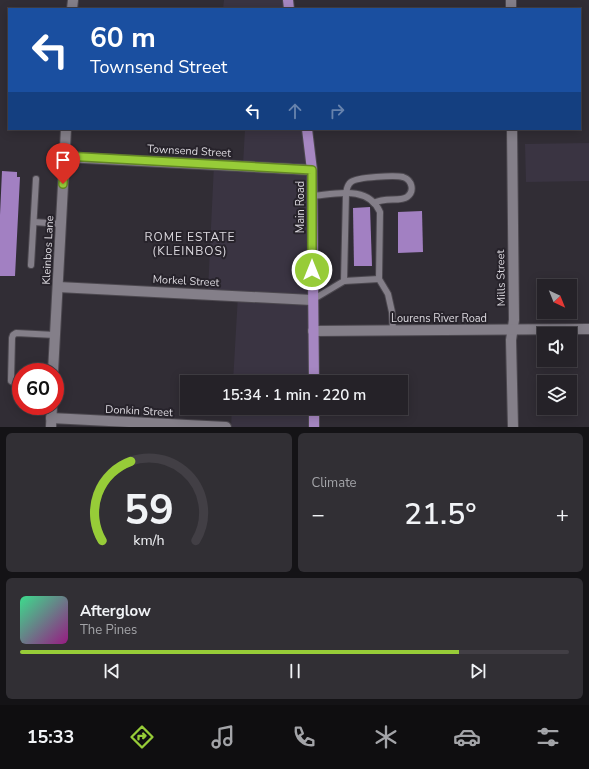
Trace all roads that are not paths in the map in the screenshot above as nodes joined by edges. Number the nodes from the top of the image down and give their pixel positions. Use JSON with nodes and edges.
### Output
{"nodes":[{"id":1,"x":66,"y":130,"type":"edge"},
{"id":2,"x":307,"y":130,"type":"edge"},
{"id":3,"x":512,"y":130,"type":"edge"},
{"id":4,"x":65,"y":156,"type":"junction"},
{"id":5,"x":312,"y":170,"type":"junction"},
{"id":6,"x":36,"y":179,"type":"dead end"},
{"id":7,"x":346,"y":193,"type":"junction"},
{"id":8,"x":312,"y":196,"type":"junction"},
{"id":9,"x":374,"y":203,"type":"junction"},
{"id":10,"x":34,"y":222,"type":"junction"},
{"id":11,"x":61,"y":224,"type":"junction"},
{"id":12,"x":31,"y":264,"type":"dead end"},
{"id":13,"x":380,"y":279,"type":"junction"},
{"id":14,"x":344,"y":281,"type":"junction"},
{"id":15,"x":58,"y":287,"type":"junction"},
{"id":16,"x":312,"y":300,"type":"junction"},
{"id":17,"x":589,"y":328,"type":"edge"},
{"id":18,"x":513,"y":329,"type":"junction"},
{"id":19,"x":393,"y":330,"type":"junction"},
{"id":20,"x":313,"y":331,"type":"junction"},
{"id":21,"x":55,"y":335,"type":"junction"},
{"id":22,"x":54,"y":363,"type":"edge"},
{"id":23,"x":314,"y":375,"type":"edge"},
{"id":24,"x":12,"y":382,"type":"edge"},
{"id":25,"x":314,"y":415,"type":"edge"},
{"id":26,"x":51,"y":423,"type":"edge"},
{"id":27,"x":226,"y":427,"type":"edge"},
{"id":28,"x":314,"y":427,"type":"edge"},
{"id":29,"x":513,"y":427,"type":"edge"}],
"edges":[{"from":1,"to":4,"type":"street","name":"Kleinbos Lane"},
{"from":2,"to":5,"type":"main road","name":"Main Road"},
{"from":3,"to":18,"type":"street","name":"Mills Street"},
{"from":4,"to":5,"type":"street","name":"Townsend Street"},
{"from":4,"to":11,"type":"street","name":"Kleinbos Lane"},
{"from":5,"to":8,"type":"main road","name":"Main Road"},
{"from":6,"to":10,"type":"lane"},
{"from":7,"to":8,"type":"lane"},
{"from":7,"to":9,"type":"lane"},
{"from":7,"to":9,"type":"lane"},
{"from":7,"to":14,"type":"lane"},
{"from":8,"to":16,"type":"main road","name":"Main Road"},
{"from":9,"to":13,"type":"lane"},
{"from":10,"to":11,"type":"lane"},
{"from":10,"to":12,"type":"lane"},
{"from":11,"to":15,"type":"street","name":"Kleinbos Lane"},
{"from":13,"to":14,"type":"lane"},
{"from":13,"to":19,"type":"lane"},
{"from":14,"to":16,"type":"lane"},
{"from":15,"to":16,"type":"street","name":"Morkel Street"},
{"from":15,"to":21,"type":"street","name":"Kleinbos Lane"},
{"from":16,"to":20,"type":"main road","name":"Main Road"},
{"from":17,"to":18,"type":"street","name":"Lourens River Road"},
{"from":18,"to":19,"type":"street","name":"Lourens River Road"},
{"from":18,"to":29,"type":"street","name":"Mills Street"},
{"from":19,"to":20,"type":"street","name":"Lourens River Road"},
{"from":20,"to":23,"type":"main road","name":"Main Road"},
{"from":21,"to":22,"type":"street","name":"Kleinbos Lane"},
{"from":21,"to":24,"type":"lane"},
{"from":25,"to":28,"type":"main road"},
{"from":26,"to":27,"type":"street","name":"Donkin Street"}]}
